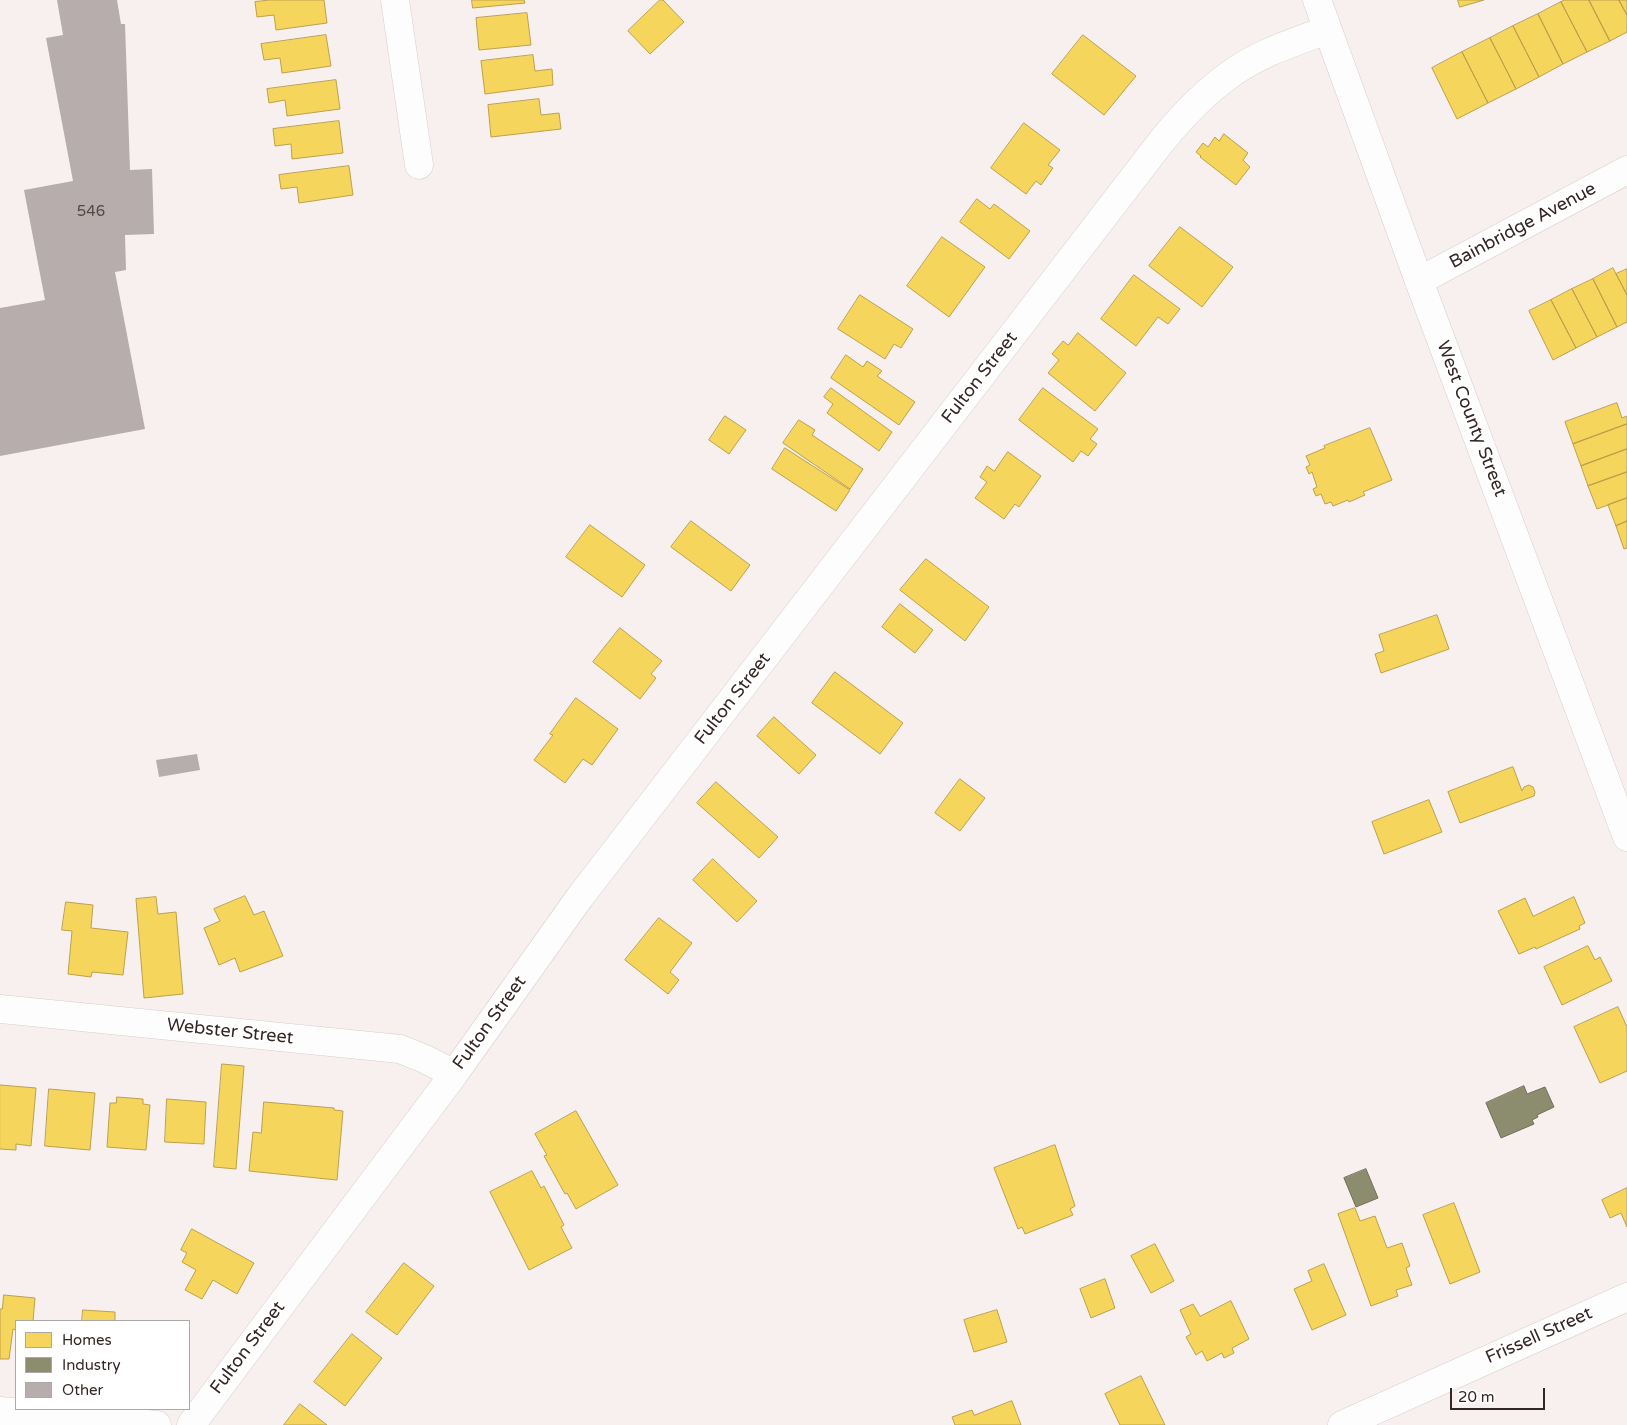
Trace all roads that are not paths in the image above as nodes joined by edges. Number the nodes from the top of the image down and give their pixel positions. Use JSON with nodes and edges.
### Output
{"nodes":[{"id":1,"x":395,"y":0,"type":"edge"},
{"id":2,"x":1317,"y":0,"type":"edge"},
{"id":3,"x":1327,"y":30,"type":"junction"},
{"id":4,"x":419,"y":165,"type":"dead end"},
{"id":5,"x":1627,"y":170,"type":"edge"},
{"id":6,"x":1419,"y":282,"type":"junction"},
{"id":7,"x":1627,"y":836,"type":"edge"},
{"id":8,"x":0,"y":1010,"type":"edge"},
{"id":9,"x":454,"y":1074,"type":"junction"},
{"id":10,"x":1627,"y":1297,"type":"edge"},
{"id":11,"x":0,"y":1410,"type":"edge"},
{"id":12,"x":157,"y":1425,"type":"edge"},
{"id":13,"x":191,"y":1425,"type":"edge"},
{"id":14,"x":1342,"y":1425,"type":"edge"}],
"edges":[{"from":1,"to":4,"type":"street"},
{"from":2,"to":3,"type":"street","name":"West County Street"},
{"from":3,"to":6,"type":"street","name":"West County Street"},
{"from":3,"to":9,"type":"street","name":"Fulton Street"},
{"from":5,"to":6,"type":"street","name":"Bainbridge Avenue"},
{"from":6,"to":7,"type":"street","name":"West County Street"},
{"from":8,"to":9,"type":"street","name":"Webster Street"},
{"from":9,"to":13,"type":"street","name":"Fulton Street"},
{"from":10,"to":14,"type":"street","name":"Frissell Street"},
{"from":11,"to":12,"type":"street"}]}
